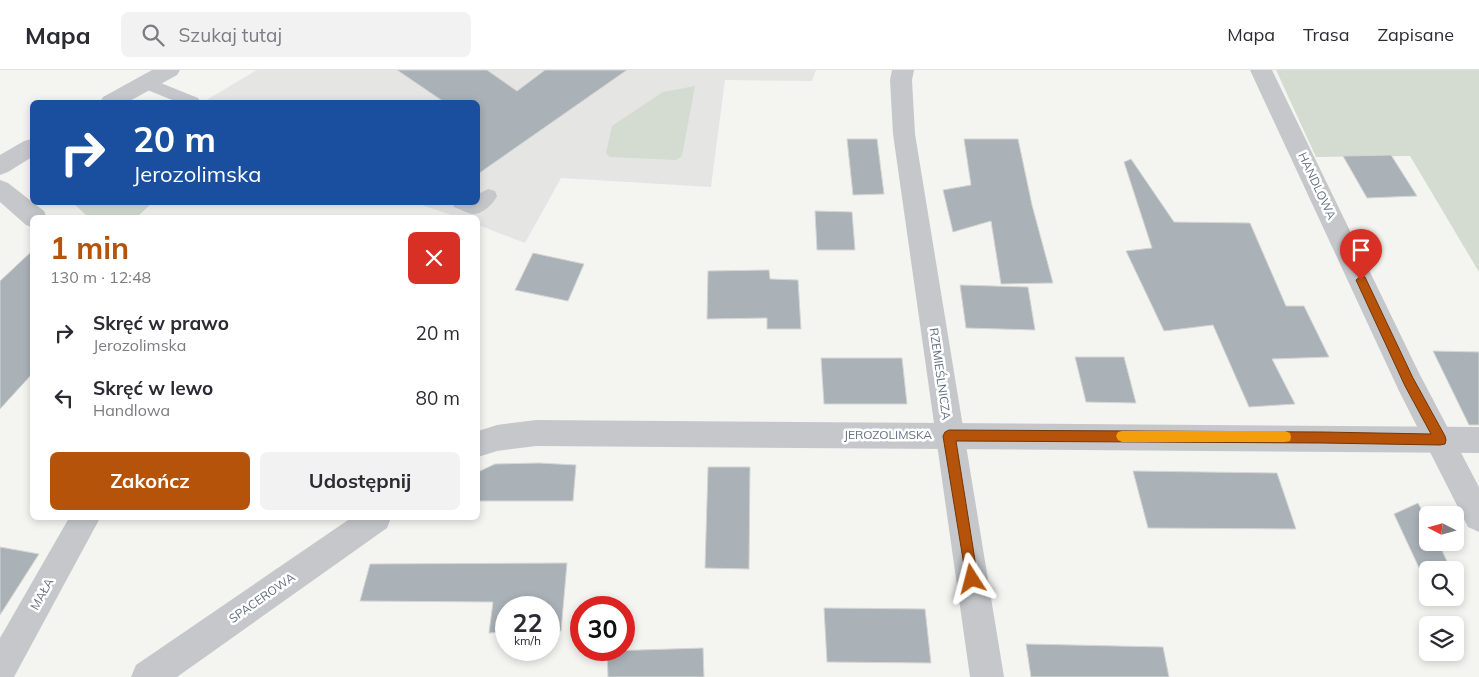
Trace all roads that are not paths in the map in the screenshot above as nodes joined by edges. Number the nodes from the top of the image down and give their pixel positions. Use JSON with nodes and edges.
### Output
{"nodes":[{"id":1,"x":169,"y":70,"type":"edge"},
{"id":2,"x":903,"y":70,"type":"edge"},
{"id":3,"x":1261,"y":70,"type":"edge"},
{"id":4,"x":146,"y":83,"type":"junction"},
{"id":5,"x":116,"y":100,"type":"edge"},
{"id":6,"x":187,"y":100,"type":"edge"},
{"id":7,"x":30,"y":149,"type":"edge"},
{"id":8,"x":0,"y":166,"type":"edge"},
{"id":9,"x":0,"y":189,"type":"edge"},
{"id":10,"x":488,"y":196,"type":"dead end"},
{"id":11,"x":480,"y":202,"type":"edge"},
{"id":12,"x":31,"y":215,"type":"edge"},
{"id":13,"x":949,"y":436,"type":"junction"},
{"id":14,"x":1440,"y":440,"type":"junction"},
{"id":15,"x":1479,"y":440,"type":"edge"},
{"id":16,"x":480,"y":443,"type":"edge"},
{"id":17,"x":1479,"y":517,"type":"edge"},
{"id":18,"x":84,"y":520,"type":"edge"},
{"id":19,"x":373,"y":520,"type":"edge"},
{"id":20,"x":0,"y":670,"type":"edge"},
{"id":21,"x":148,"y":677,"type":"edge"},
{"id":22,"x":988,"y":677,"type":"edge"}],
"edges":[{"from":1,"to":4,"type":"street"},
{"from":2,"to":13,"type":"street","name":"RZEMIEŚLNICZA"},
{"from":3,"to":14,"type":"street","name":"HANDLOWA"},
{"from":4,"to":5,"type":"street"},
{"from":4,"to":6,"type":"lane"},
{"from":7,"to":8,"type":"street"},
{"from":9,"to":12,"type":"street"},
{"from":10,"to":11,"type":"lane"},
{"from":13,"to":14,"type":"street","name":"JEROZOLIMSKA"},
{"from":13,"to":16,"type":"street","name":"JEROZOLIMSKA"},
{"from":13,"to":22,"type":"street","name":"RZEMIEŚLNICZA"},
{"from":14,"to":15,"type":"street","name":"JEROZOLIMSKA"},
{"from":14,"to":17,"type":"street","name":"HANDLOWA"},
{"from":18,"to":20,"type":"street","name":"MAŁA"},
{"from":19,"to":21,"type":"street","name":"SPACEROWA"}]}
